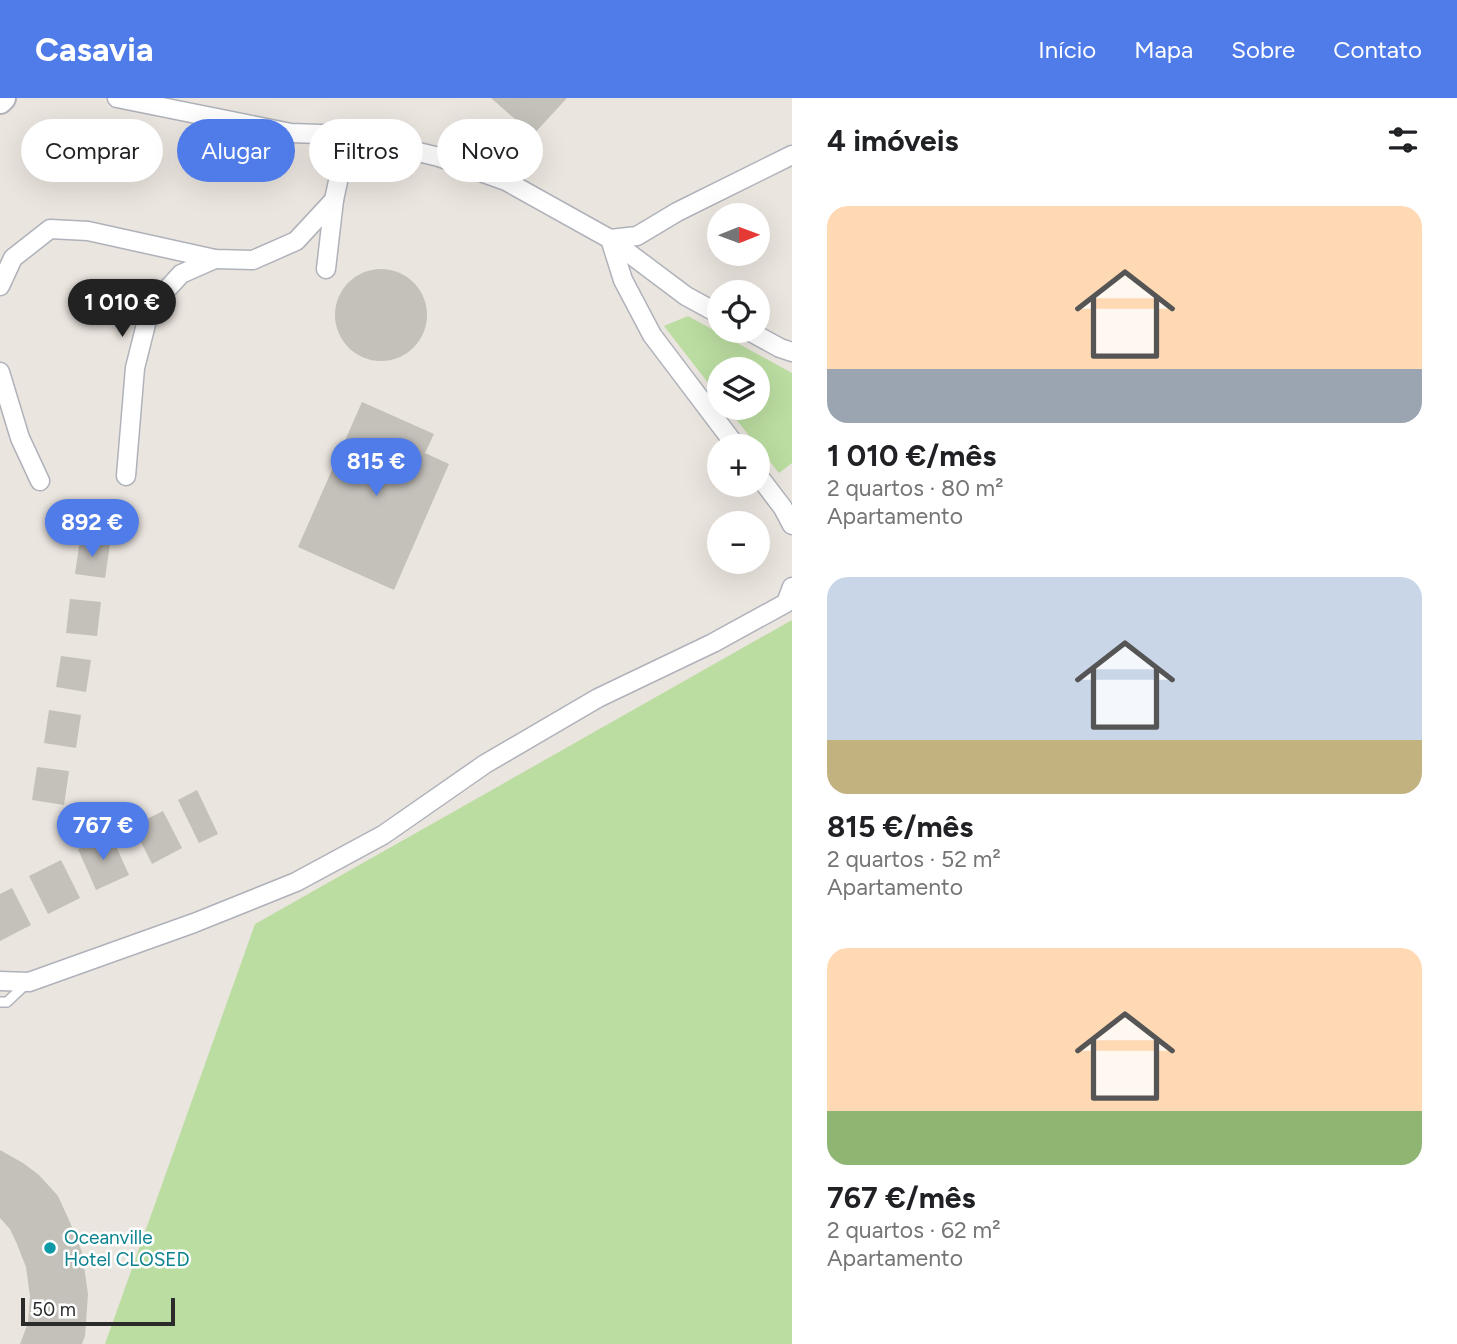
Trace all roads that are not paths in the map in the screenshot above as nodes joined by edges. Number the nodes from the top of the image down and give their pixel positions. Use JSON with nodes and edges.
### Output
{"nodes":[{"id":1,"x":117,"y":98,"type":"edge"},
{"id":2,"x":147,"y":101,"type":"edge"},
{"id":3,"x":309,"y":134,"type":"edge"},
{"id":4,"x":423,"y":153,"type":"edge"},
{"id":5,"x":792,"y":155,"type":"edge"},
{"id":6,"x":338,"y":182,"type":"edge"},
{"id":7,"x":334,"y":200,"type":"junction"},
{"id":8,"x":610,"y":239,"type":"junction"},
{"id":9,"x":215,"y":259,"type":"junction"},
{"id":10,"x":326,"y":269,"type":"dead end"},
{"id":11,"x":0,"y":286,"type":"edge"},
{"id":12,"x":707,"y":307,"type":"edge"},
{"id":13,"x":770,"y":343,"type":"edge"},
{"id":14,"x":792,"y":352,"type":"edge"},
{"id":15,"x":0,"y":372,"type":"edge"},
{"id":16,"x":727,"y":434,"type":"edge"},
{"id":17,"x":126,"y":476,"type":"dead end"},
{"id":18,"x":40,"y":481,"type":"dead end"},
{"id":19,"x":770,"y":491,"type":"edge"},
{"id":20,"x":792,"y":526,"type":"edge"},
{"id":21,"x":790,"y":597,"type":"edge"},
{"id":22,"x":0,"y":981,"type":"edge"},
{"id":23,"x":29,"y":982,"type":"junction"},
{"id":24,"x":0,"y":1002,"type":"edge"}],
"edges":[{"from":1,"to":2,"type":"street"},
{"from":2,"to":3,"type":"street"},
{"from":4,"to":8,"type":"street"},
{"from":5,"to":8,"type":"street"},
{"from":6,"to":7,"type":"street"},
{"from":7,"to":9,"type":"street"},
{"from":7,"to":10,"type":"street"},
{"from":8,"to":12,"type":"street"},
{"from":8,"to":16,"type":"street"},
{"from":9,"to":11,"type":"street"},
{"from":9,"to":17,"type":"street"},
{"from":13,"to":14,"type":"street"},
{"from":15,"to":18,"type":"street"},
{"from":19,"to":20,"type":"street"},
{"from":21,"to":23,"type":"street"},
{"from":22,"to":23,"type":"street"},
{"from":23,"to":24,"type":"lane"}]}
